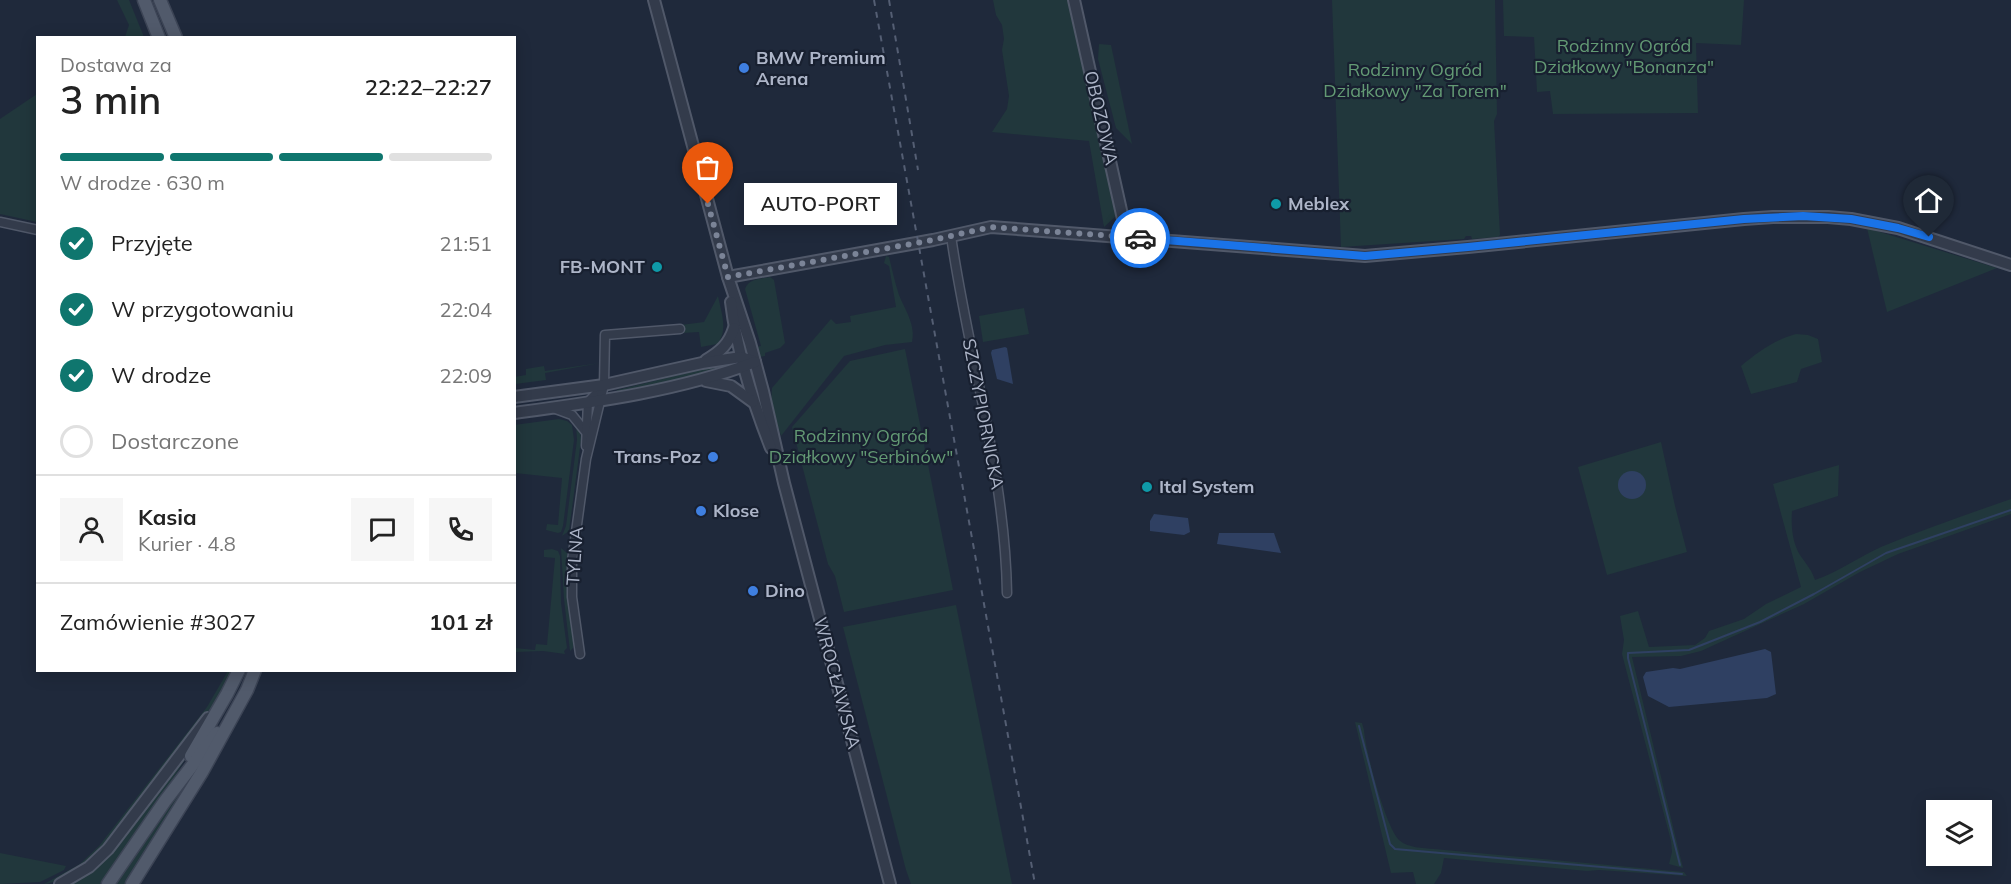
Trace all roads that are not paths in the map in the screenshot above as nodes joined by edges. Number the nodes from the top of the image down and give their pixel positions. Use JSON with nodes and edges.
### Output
{"nodes":[{"id":1,"x":144,"y":0,"type":"edge"},
{"id":2,"x":160,"y":0,"type":"edge"},
{"id":3,"x":654,"y":0,"type":"edge"},
{"id":4,"x":1074,"y":0,"type":"edge"},
{"id":5,"x":158,"y":36,"type":"edge"},
{"id":6,"x":175,"y":36,"type":"edge"},
{"id":7,"x":0,"y":222,"type":"edge"},
{"id":8,"x":36,"y":230,"type":"edge"},
{"id":9,"x":951,"y":236,"type":"junction"},
{"id":10,"x":1127,"y":237,"type":"junction"},
{"id":11,"x":2011,"y":265,"type":"edge"},
{"id":12,"x":728,"y":277,"type":"junction"},
{"id":13,"x":734,"y":328,"type":"junction"},
{"id":14,"x":680,"y":329,"type":"dead end"},
{"id":15,"x":742,"y":362,"type":"junction"},
{"id":16,"x":755,"y":362,"type":"junction"},
{"id":17,"x":702,"y":363,"type":"junction"},
{"id":18,"x":697,"y":381,"type":"junction"},
{"id":19,"x":604,"y":385,"type":"junction"},
{"id":20,"x":516,"y":397,"type":"edge"},
{"id":21,"x":600,"y":400,"type":"junction"},
{"id":22,"x":588,"y":402,"type":"junction"},
{"id":23,"x":753,"y":402,"type":"junction"},
{"id":24,"x":552,"y":408,"type":"junction"},
{"id":25,"x":516,"y":413,"type":"edge"},
{"id":26,"x":586,"y":431,"type":"junction"},
{"id":27,"x":586,"y":459,"type":"junction"},
{"id":28,"x":784,"y":483,"type":"junction"},
{"id":29,"x":1007,"y":593,"type":"dead end"},
{"id":30,"x":580,"y":654,"type":"dead end"},
{"id":31,"x":238,"y":672,"type":"edge"},
{"id":32,"x":254,"y":672,"type":"edge"},
{"id":33,"x":227,"y":694,"type":"junction"},
{"id":34,"x":240,"y":703,"type":"junction"},
{"id":35,"x":165,"y":801,"type":"junction"},
{"id":36,"x":60,"y":884,"type":"edge"},
{"id":37,"x":108,"y":884,"type":"edge"},
{"id":38,"x":132,"y":884,"type":"edge"},
{"id":39,"x":890,"y":884,"type":"edge"}],
"edges":[{"from":1,"to":5,"type":"main road"},
{"from":2,"to":6,"type":"main road"},
{"from":3,"to":12,"type":"street","name":"WROCŁAWSKA"},
{"from":4,"to":10,"type":"street","name":"OBOZOWA"},
{"from":7,"to":8,"type":"street"},
{"from":9,"to":10,"type":"street"},
{"from":9,"to":12,"type":"street"},
{"from":9,"to":29,"type":"street","name":"SZCZYPIORNICKA"},
{"from":10,"to":11,"type":"street"},
{"from":12,"to":13,"type":"street","name":"WROCŁAWSKA"},
{"from":12,"to":16,"type":"street","name":"WROCŁAWSKA"},
{"from":13,"to":15,"type":"street","name":"WROCŁAWSKA"},
{"from":13,"to":17,"type":"street"},
{"from":14,"to":19,"type":"street","name":"TYLNA"},
{"from":15,"to":16,"type":"street"},
{"from":15,"to":17,"type":"street"},
{"from":15,"to":18,"type":"street"},
{"from":15,"to":23,"type":"street","name":"WROCŁAWSKA"},
{"from":16,"to":28,"type":"street","name":"WROCŁAWSKA"},
{"from":17,"to":19,"type":"street"},
{"from":18,"to":21,"type":"street"},
{"from":18,"to":23,"type":"street"},
{"from":19,"to":20,"type":"street"},
{"from":19,"to":21,"type":"street","name":"TYLNA"},
{"from":19,"to":22,"type":"street"},
{"from":21,"to":22,"type":"street"},
{"from":21,"to":27,"type":"street","name":"TYLNA"},
{"from":22,"to":24,"type":"street"},
{"from":22,"to":26,"type":"street","name":"TYLNA"},
{"from":23,"to":28,"type":"street","name":"WROCŁAWSKA"},
{"from":24,"to":25,"type":"street"},
{"from":24,"to":26,"type":"street"},
{"from":26,"to":27,"type":"street","name":"TYLNA"},
{"from":27,"to":30,"type":"street","name":"TYLNA"},
{"from":28,"to":39,"type":"street","name":"WROCŁAWSKA"},
{"from":31,"to":33,"type":"main road"},
{"from":32,"to":34,"type":"main road"},
{"from":33,"to":35,"type":"main road"},
{"from":33,"to":36,"type":"street"},
{"from":34,"to":35,"type":"main road"},
{"from":34,"to":38,"type":"main road"},
{"from":35,"to":37,"type":"main road"}]}
